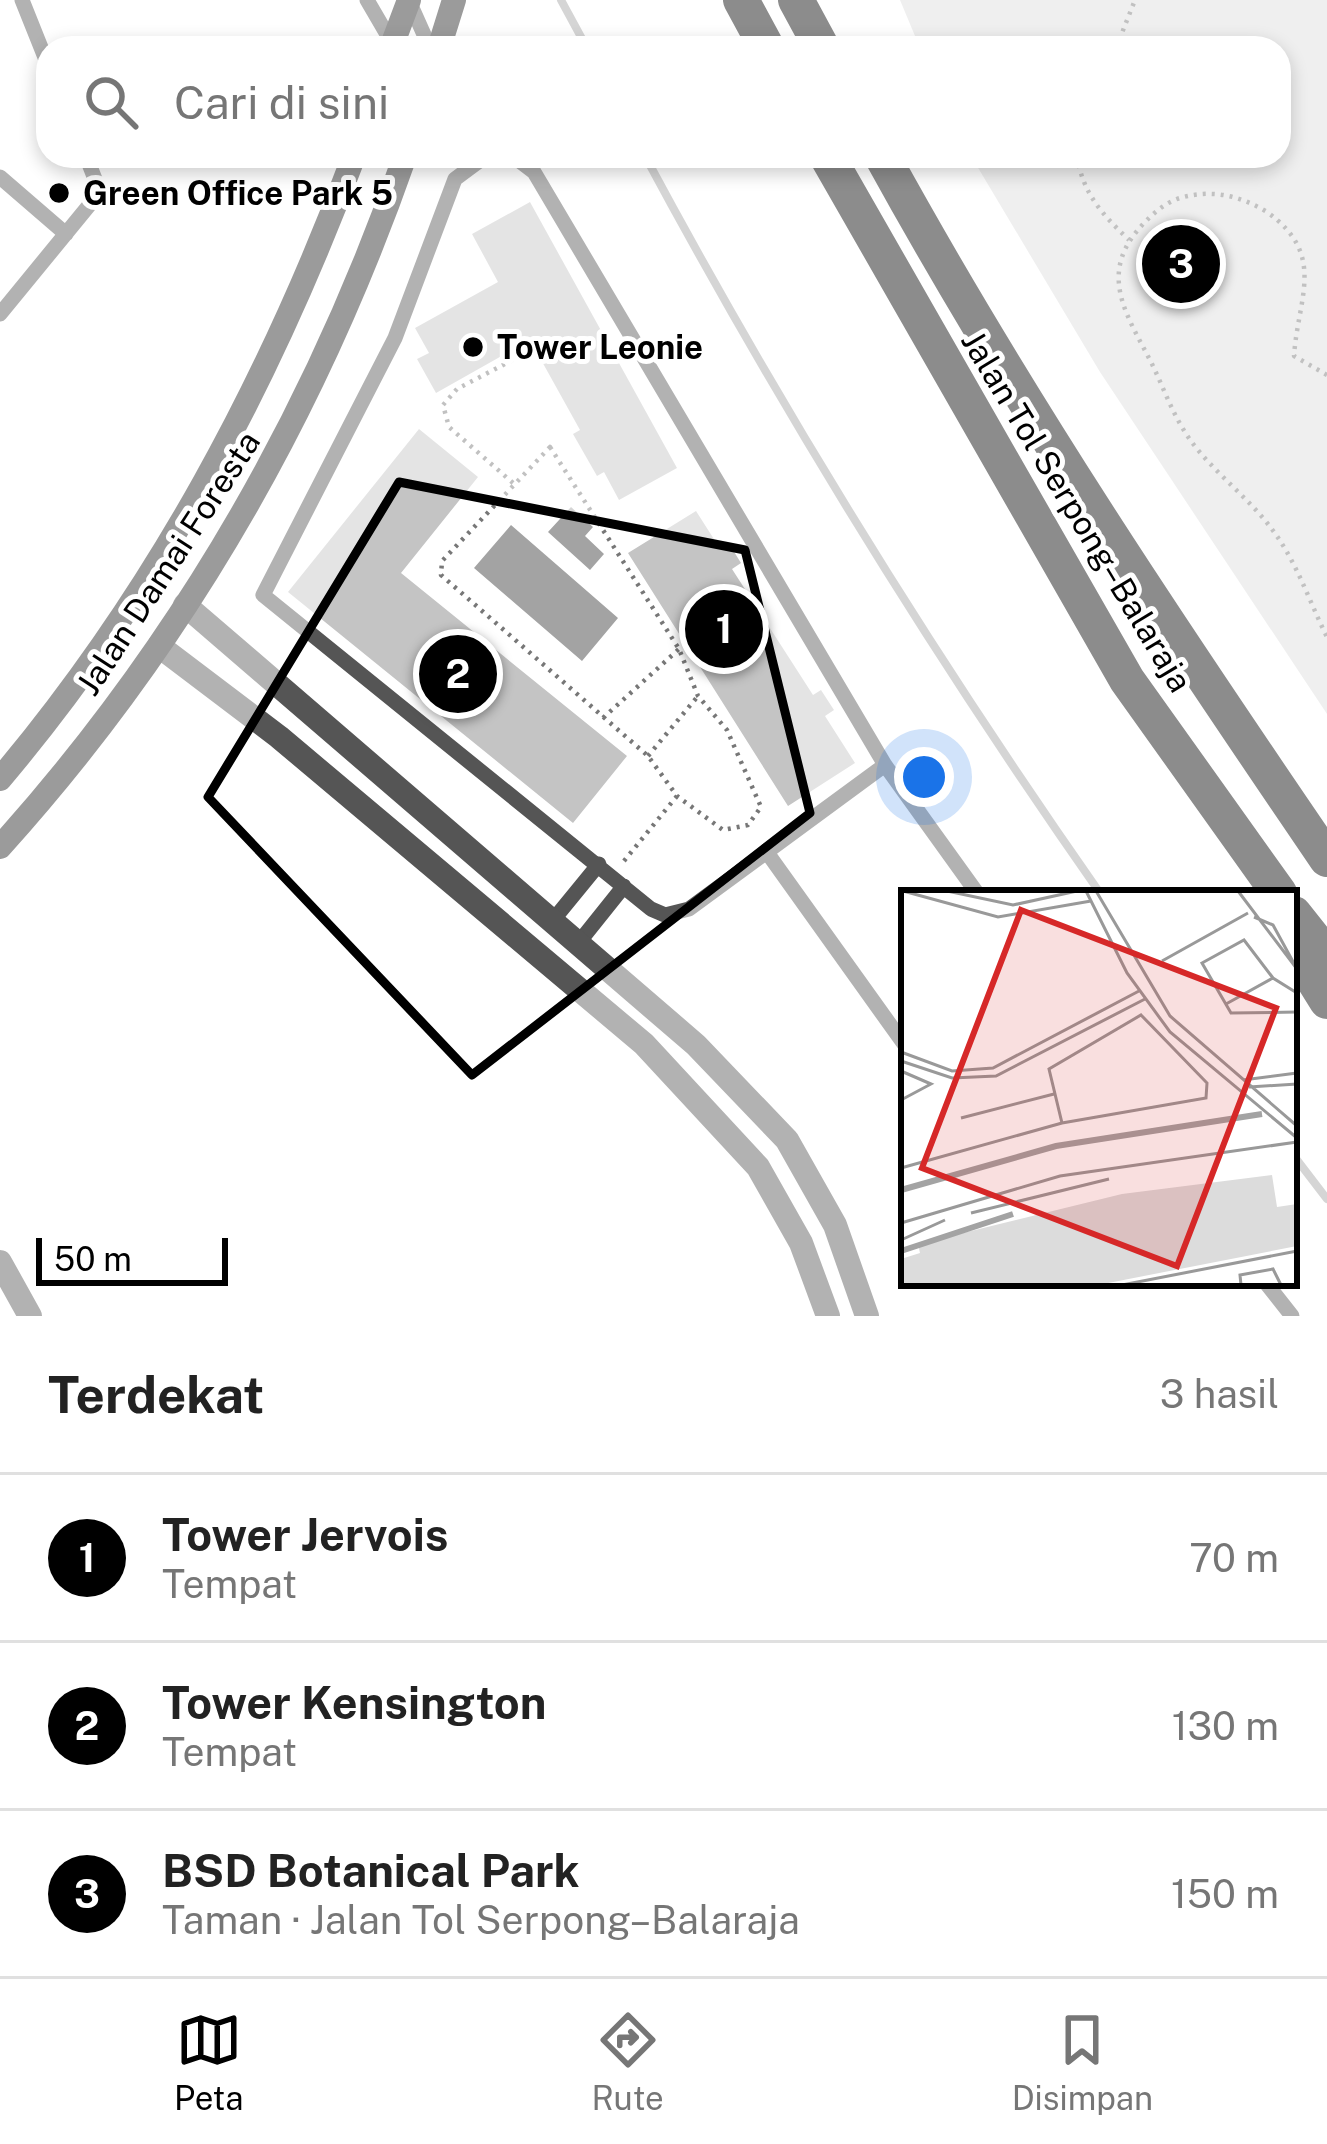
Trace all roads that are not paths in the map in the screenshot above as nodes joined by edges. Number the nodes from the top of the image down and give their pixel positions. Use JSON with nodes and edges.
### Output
{"nodes":[{"id":1,"x":22,"y":0,"type":"edge"},
{"id":2,"x":367,"y":0,"type":"edge"},
{"id":3,"x":409,"y":0,"type":"edge"},
{"id":4,"x":454,"y":0,"type":"edge"},
{"id":5,"x":741,"y":0,"type":"edge"},
{"id":6,"x":796,"y":0,"type":"edge"},
{"id":7,"x":37,"y":36,"type":"edge"},
{"id":8,"x":386,"y":36,"type":"edge"},
{"id":9,"x":397,"y":36,"type":"edge"},
{"id":10,"x":428,"y":36,"type":"edge"},
{"id":11,"x":439,"y":36,"type":"edge"},
{"id":12,"x":760,"y":36,"type":"edge"},
{"id":13,"x":816,"y":36,"type":"edge"},
{"id":14,"x":91,"y":168,"type":"edge"},
{"id":15,"x":349,"y":168,"type":"edge"},
{"id":16,"x":401,"y":168,"type":"edge"},
{"id":17,"x":470,"y":168,"type":"edge"},
{"id":18,"x":529,"y":168,"type":"edge"},
{"id":19,"x":834,"y":168,"type":"edge"},
{"id":20,"x":889,"y":168,"type":"edge"},
{"id":21,"x":0,"y":178,"type":"edge"},
{"id":22,"x":65,"y":234,"type":"junction"},
{"id":23,"x":0,"y":314,"type":"edge"},
{"id":24,"x":185,"y":605,"type":"junction"},
{"id":25,"x":159,"y":646,"type":"junction"},
{"id":26,"x":1127,"y":680,"type":"junction"},
{"id":27,"x":303,"y":707,"type":"junction"},
{"id":28,"x":279,"y":737,"type":"junction"},
{"id":29,"x":885,"y":765,"type":"junction"},
{"id":30,"x":0,"y":779,"type":"edge"},
{"id":31,"x":0,"y":847,"type":"edge"},
{"id":32,"x":766,"y":851,"type":"junction"},
{"id":33,"x":1327,"y":859,"type":"edge"},
{"id":34,"x":612,"y":875,"type":"junction"},
{"id":35,"x":975,"y":890,"type":"edge"},
{"id":36,"x":1258,"y":890,"type":"edge"},
{"id":37,"x":1277,"y":890,"type":"edge"},
{"id":38,"x":1297,"y":918,"type":"edge"},
{"id":39,"x":554,"y":920,"type":"junction"},
{"id":40,"x":580,"y":941,"type":"junction"},
{"id":41,"x":1297,"y":953,"type":"edge"},
{"id":42,"x":1327,"y":956,"type":"edge"},
{"id":43,"x":1327,"y":1001,"type":"edge"},
{"id":44,"x":901,"y":1040,"type":"edge"},
{"id":45,"x":0,"y":1262,"type":"edge"},
{"id":46,"x":1268,"y":1286,"type":"edge"},
{"id":47,"x":30,"y":1316,"type":"edge"},
{"id":48,"x":829,"y":1316,"type":"edge"},
{"id":49,"x":867,"y":1316,"type":"edge"},
{"id":50,"x":1292,"y":1316,"type":"edge"}],
"edges":[{"from":1,"to":7,"type":"lane"},
{"from":2,"to":8,"type":"lane"},
{"from":3,"to":9,"type":"main road"},
{"from":3,"to":10,"type":"lane"},
{"from":4,"to":11,"type":"main road"},
{"from":5,"to":12,"type":"highway"},
{"from":6,"to":13,"type":"highway"},
{"from":14,"to":22,"type":"lane"},
{"from":15,"to":30,"type":"main road","name":"Jalan Damai Foresta"},
{"from":16,"to":24,"type":"main road","name":"Jalan Damai Foresta"},
{"from":17,"to":34,"type":"lane"},
{"from":18,"to":29,"type":"lane"},
{"from":19,"to":26,"type":"highway","name":"Jalan Tol Serpong–Balaraja"},
{"from":20,"to":33,"type":"highway","name":"Jalan Tol Serpong–Balaraja"},
{"from":21,"to":22,"type":"lane"},
{"from":22,"to":23,"type":"lane"},
{"from":24,"to":25,"type":"main road","name":"Jalan Damai Foresta"},
{"from":24,"to":27,"type":"street"},
{"from":25,"to":28,"type":"street"},
{"from":25,"to":31,"type":"main road","name":"Jalan Damai Foresta"},
{"from":26,"to":36,"type":"highway"},
{"from":26,"to":37,"type":"highway","name":"Jalan Tol Serpong–Balaraja"},
{"from":27,"to":28,"type":"street"},
{"from":27,"to":39,"type":"street"},
{"from":28,"to":48,"type":"street"},
{"from":29,"to":32,"type":"lane"},
{"from":29,"to":35,"type":"lane"},
{"from":32,"to":34,"type":"lane"},
{"from":32,"to":44,"type":"lane"},
{"from":34,"to":39,"type":"lane"},
{"from":34,"to":40,"type":"lane"},
{"from":38,"to":42,"type":"highway"},
{"from":39,"to":40,"type":"street"},
{"from":40,"to":49,"type":"street"},
{"from":41,"to":43,"type":"highway"},
{"from":45,"to":47,"type":"street"},
{"from":46,"to":50,"type":"lane"}]}
